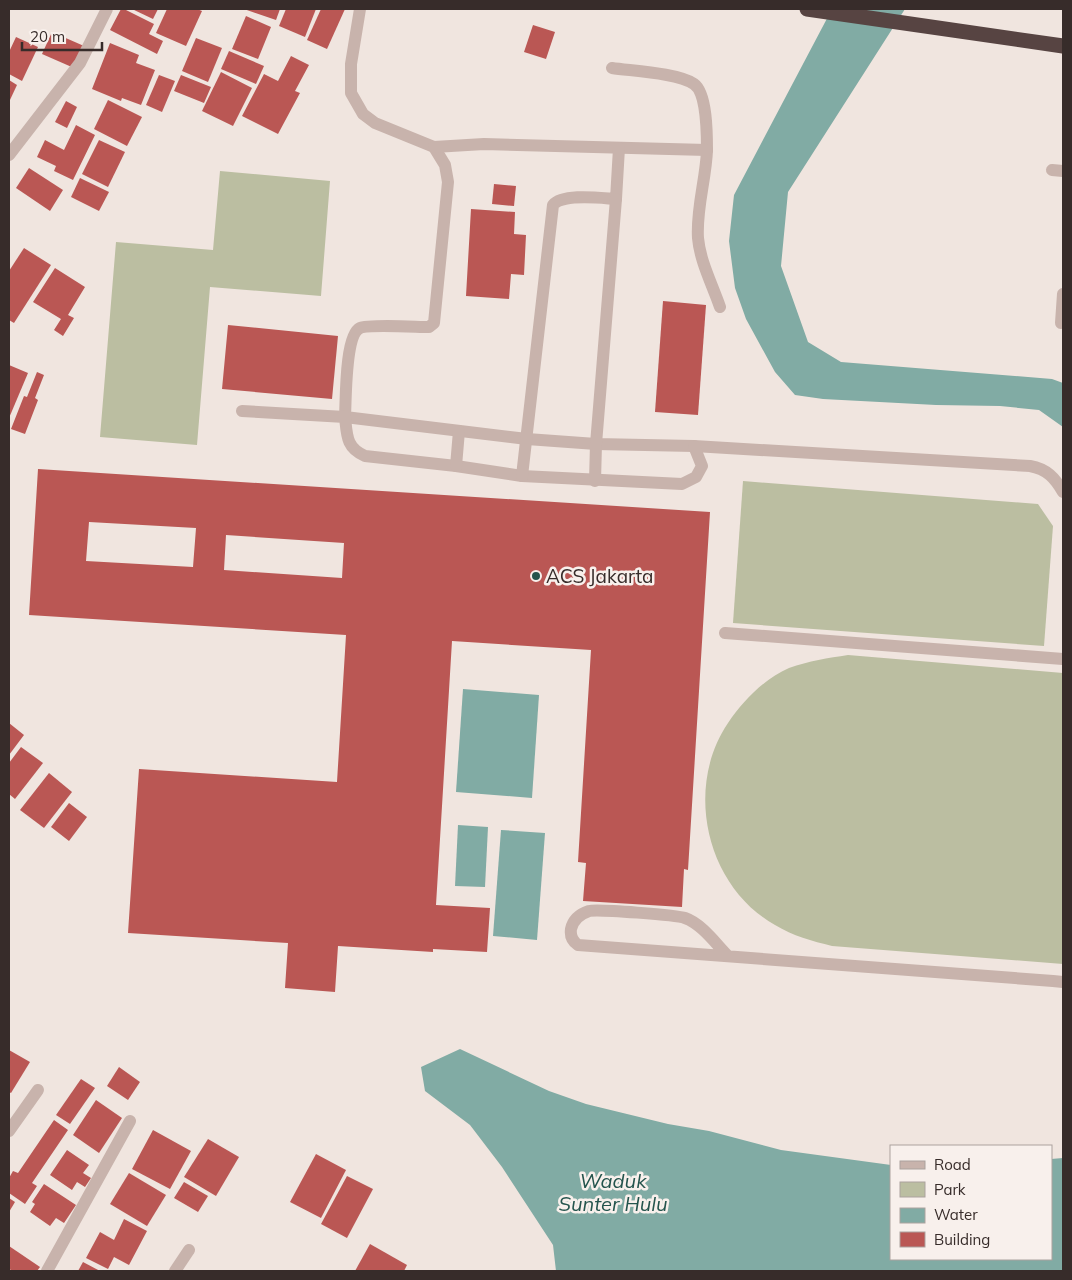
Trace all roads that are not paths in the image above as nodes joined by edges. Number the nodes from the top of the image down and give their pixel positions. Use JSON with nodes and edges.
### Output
{"nodes":[{"id":1,"x":107,"y":9,"type":"edge"},
{"id":2,"x":360,"y":9,"type":"edge"},
{"id":3,"x":807,"y":9,"type":"edge"},
{"id":4,"x":1063,"y":46,"type":"edge"},
{"id":5,"x":612,"y":68,"type":"dead end"},
{"id":6,"x":434,"y":147,"type":"junction"},
{"id":7,"x":618,"y":148,"type":"junction"},
{"id":8,"x":707,"y":150,"type":"junction"},
{"id":9,"x":9,"y":155,"type":"edge"},
{"id":10,"x":616,"y":199,"type":"junction"},
{"id":11,"x":1063,"y":294,"type":"edge"},
{"id":12,"x":720,"y":306,"type":"dead end"},
{"id":13,"x":1061,"y":323,"type":"dead end"},
{"id":14,"x":242,"y":411,"type":"dead end"},
{"id":15,"x":345,"y":417,"type":"junction"},
{"id":16,"x":460,"y":431,"type":"junction"},
{"id":17,"x":527,"y":439,"type":"junction"},
{"id":18,"x":596,"y":444,"type":"junction"},
{"id":19,"x":694,"y":446,"type":"junction"},
{"id":20,"x":456,"y":466,"type":"junction"},
{"id":21,"x":522,"y":476,"type":"junction"},
{"id":22,"x":595,"y":481,"type":"junction"},
{"id":23,"x":1063,"y":492,"type":"edge"},
{"id":24,"x":724,"y":633,"type":"dead end"},
{"id":25,"x":1063,"y":659,"type":"edge"},
{"id":26,"x":728,"y":956,"type":"junction"},
{"id":27,"x":1063,"y":982,"type":"edge"},
{"id":28,"x":38,"y":1090,"type":"dead end"},
{"id":29,"x":130,"y":1121,"type":"dead end"},
{"id":30,"x":9,"y":1131,"type":"edge"},
{"id":31,"x":190,"y":1250,"type":"dead end"},
{"id":32,"x":47,"y":1271,"type":"edge"},
{"id":33,"x":175,"y":1271,"type":"edge"}],
"edges":[{"from":1,"to":9,"type":"street"},
{"from":2,"to":6,"type":"street"},
{"from":3,"to":4,"type":"highway"},
{"from":5,"to":8,"type":"street"},
{"from":6,"to":7,"type":"street"},
{"from":6,"to":15,"type":"street"},
{"from":7,"to":8,"type":"street"},
{"from":7,"to":10,"type":"street"},
{"from":8,"to":12,"type":"street"},
{"from":10,"to":17,"type":"street"},
{"from":10,"to":18,"type":"street"},
{"from":11,"to":13,"type":"street"},
{"from":14,"to":15,"type":"street"},
{"from":15,"to":16,"type":"street"},
{"from":15,"to":20,"type":"street"},
{"from":16,"to":17,"type":"street"},
{"from":16,"to":20,"type":"street"},
{"from":17,"to":18,"type":"street"},
{"from":17,"to":21,"type":"street"},
{"from":18,"to":19,"type":"street"},
{"from":18,"to":22,"type":"street"},
{"from":19,"to":22,"type":"street"},
{"from":19,"to":23,"type":"street"},
{"from":20,"to":21,"type":"street"},
{"from":21,"to":22,"type":"street"},
{"from":24,"to":25,"type":"street"},
{"from":26,"to":26,"type":"street"},
{"from":26,"to":27,"type":"street"},
{"from":28,"to":30,"type":"street"},
{"from":29,"to":32,"type":"street"},
{"from":31,"to":33,"type":"street"}]}
